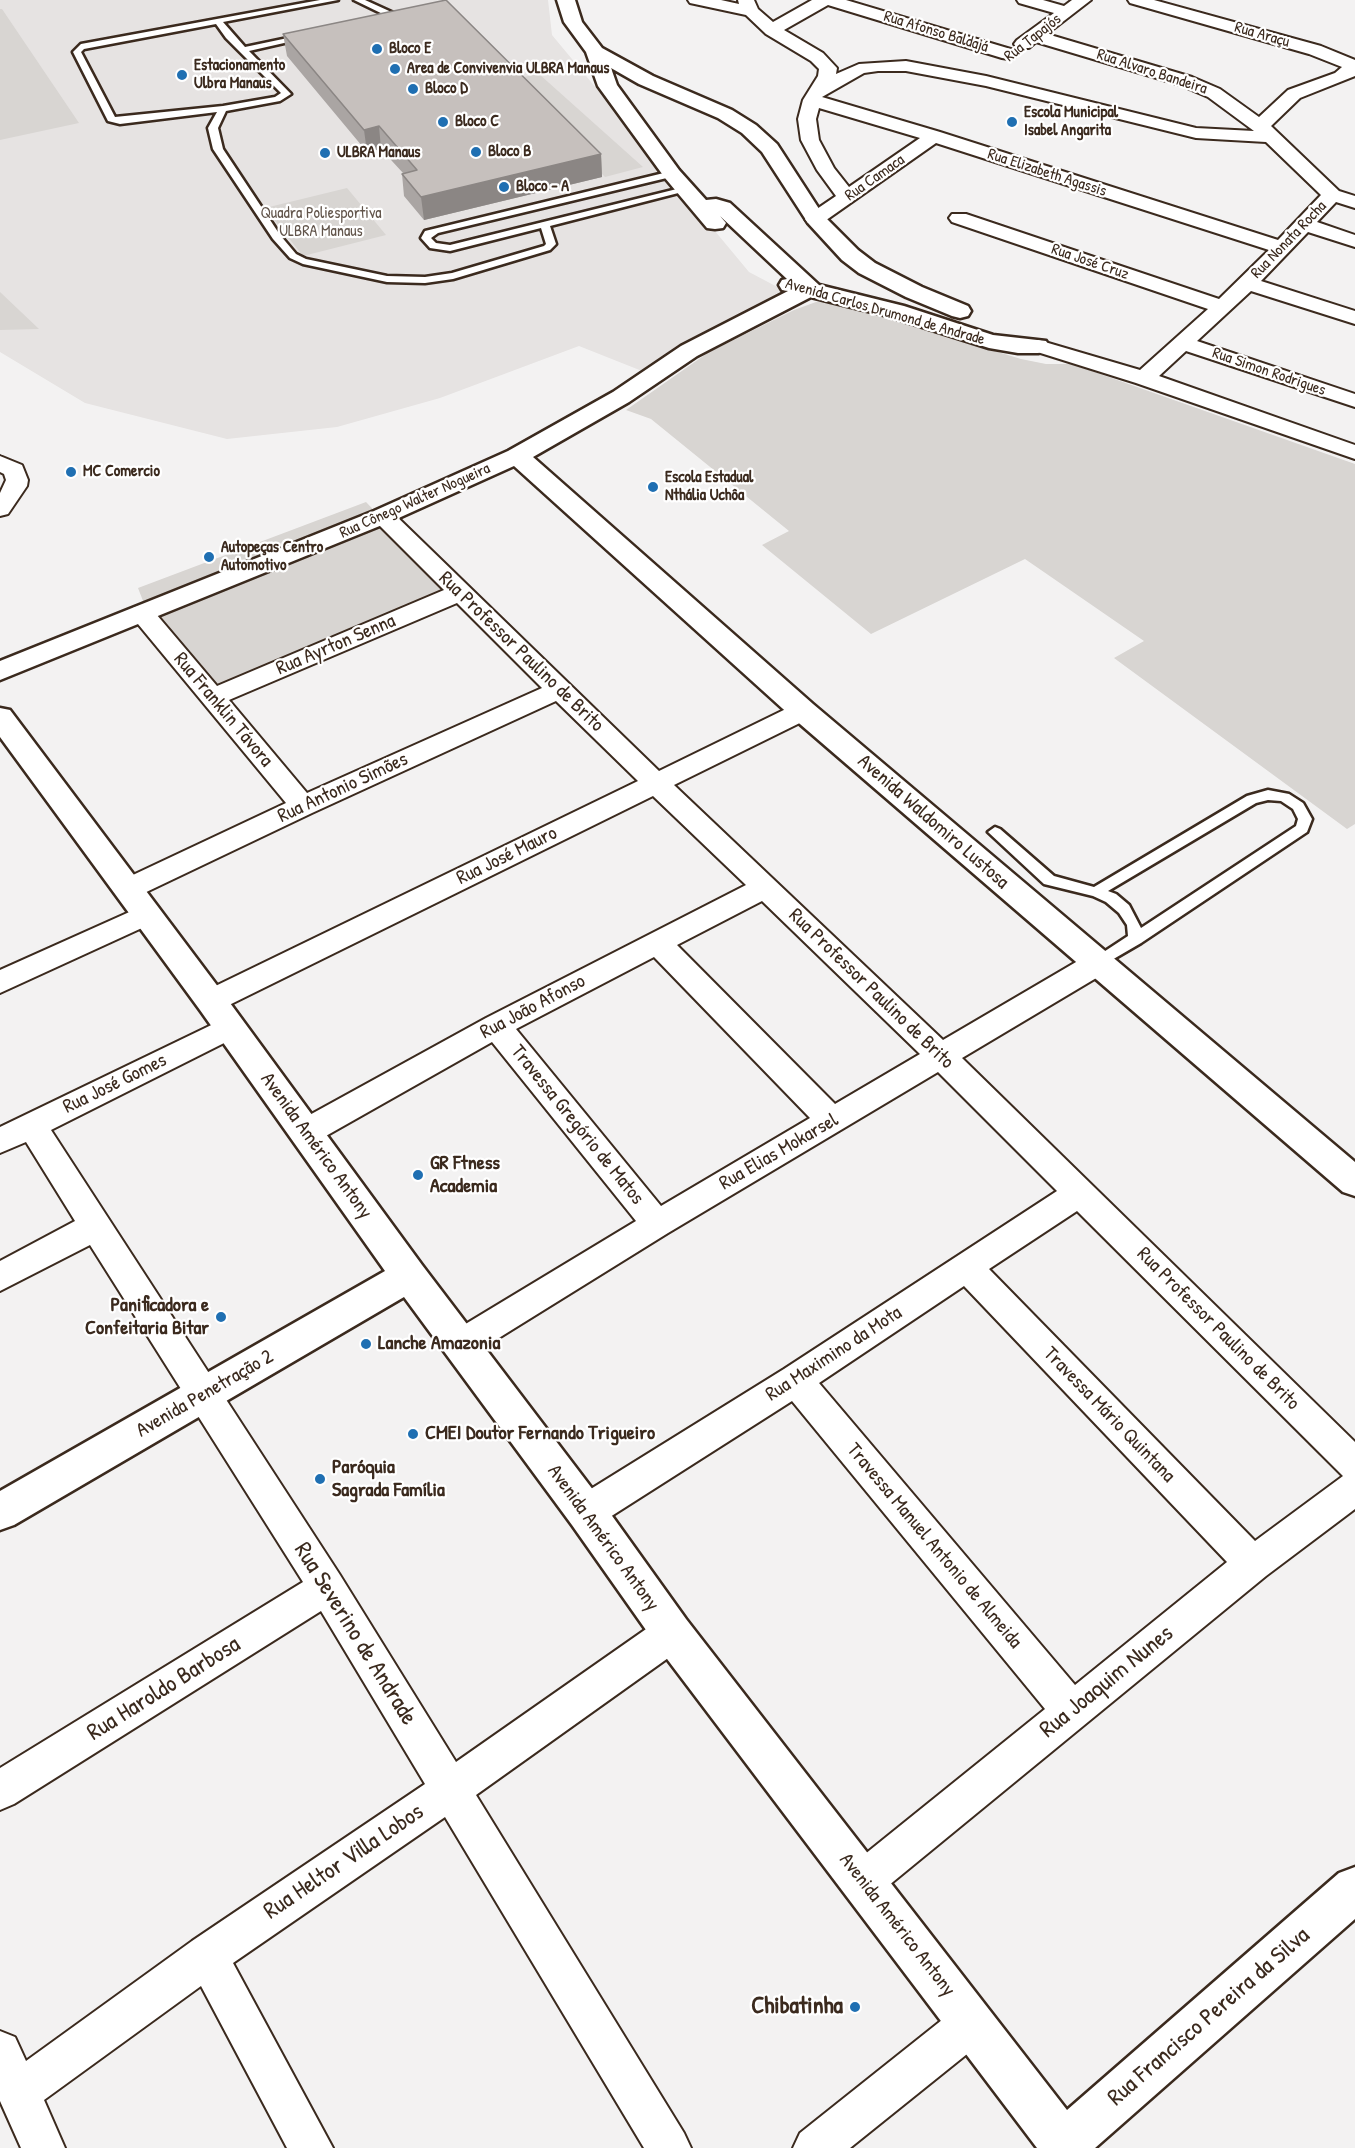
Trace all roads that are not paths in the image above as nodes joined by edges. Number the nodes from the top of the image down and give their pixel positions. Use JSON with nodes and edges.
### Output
{"nodes":[{"id":1,"x":332,"y":0,"type":"edge"},
{"id":2,"x":358,"y":0,"type":"edge"},
{"id":3,"x":566,"y":0,"type":"edge"},
{"id":4,"x":696,"y":0,"type":"edge"},
{"id":5,"x":824,"y":0,"type":"edge"},
{"id":6,"x":829,"y":0,"type":"edge"},
{"id":7,"x":1025,"y":0,"type":"edge"},
{"id":8,"x":1083,"y":0,"type":"edge"},
{"id":9,"x":1136,"y":0,"type":"edge"},
{"id":10,"x":749,"y":6,"type":"edge"},
{"id":11,"x":1067,"y":12,"type":"junction"},
{"id":12,"x":218,"y":21,"type":"junction"},
{"id":13,"x":383,"y":22,"type":"edge"},
{"id":14,"x":772,"y":30,"type":"junction"},
{"id":15,"x":313,"y":36,"type":"edge"},
{"id":16,"x":1034,"y":36,"type":"junction"},
{"id":17,"x":244,"y":50,"type":"junction"},
{"id":18,"x":595,"y":52,"type":"junction"},
{"id":19,"x":1008,"y":54,"type":"junction"},
{"id":20,"x":986,"y":81,"type":"junction"},
{"id":21,"x":1323,"y":84,"type":"junction"},
{"id":22,"x":1355,"y":93,"type":"edge"},
{"id":23,"x":815,"y":96,"type":"junction"},
{"id":24,"x":223,"y":109,"type":"junction"},
{"id":25,"x":1267,"y":132,"type":"junction"},
{"id":26,"x":934,"y":136,"type":"junction"},
{"id":27,"x":678,"y":182,"type":"junction"},
{"id":28,"x":1332,"y":195,"type":"junction"},
{"id":29,"x":847,"y":197,"type":"junction"},
{"id":30,"x":1355,"y":202,"type":"edge"},
{"id":31,"x":701,"y":207,"type":"junction"},
{"id":32,"x":958,"y":218,"type":"dead end"},
{"id":33,"x":815,"y":219,"type":"junction"},
{"id":34,"x":1304,"y":224,"type":"junction"},
{"id":35,"x":545,"y":225,"type":"junction"},
{"id":36,"x":1355,"y":241,"type":"edge"},
{"id":37,"x":1281,"y":247,"type":"junction"},
{"id":38,"x":1248,"y":283,"type":"junction"},
{"id":39,"x":810,"y":289,"type":"junction"},
{"id":40,"x":1222,"y":307,"type":"junction"},
{"id":41,"x":1355,"y":318,"type":"edge"},
{"id":42,"x":1183,"y":343,"type":"junction"},
{"id":43,"x":1038,"y":346,"type":"junction"},
{"id":44,"x":1144,"y":378,"type":"junction"},
{"id":45,"x":1355,"y":401,"type":"edge"},
{"id":46,"x":1355,"y":452,"type":"edge"},
{"id":47,"x":517,"y":456,"type":"junction"},
{"id":48,"x":0,"y":463,"type":"edge"},
{"id":49,"x":0,"y":508,"type":"edge"},
{"id":50,"x":383,"y":516,"type":"junction"},
{"id":51,"x":459,"y":593,"type":"junction"},
{"id":52,"x":142,"y":613,"type":"junction"},
{"id":53,"x":0,"y":671,"type":"edge"},
{"id":54,"x":559,"y":690,"type":"junction"},
{"id":55,"x":213,"y":697,"type":"junction"},
{"id":56,"x":802,"y":711,"type":"junction"},
{"id":57,"x":0,"y":717,"type":"edge"},
{"id":58,"x":656,"y":782,"type":"junction"},
{"id":59,"x":303,"y":806,"type":"junction"},
{"id":60,"x":995,"y":832,"type":"dead end"},
{"id":61,"x":764,"y":888,"type":"junction"},
{"id":62,"x":128,"y":889,"type":"junction"},
{"id":63,"x":1096,"y":892,"type":"junction"},
{"id":64,"x":145,"y":915,"type":"junction"},
{"id":65,"x":1136,"y":939,"type":"junction"},
{"id":66,"x":657,"y":942,"type":"junction"},
{"id":67,"x":1098,"y":963,"type":"junction"},
{"id":68,"x":0,"y":982,"type":"edge"},
{"id":69,"x":211,"y":1001,"type":"junction"},
{"id":70,"x":496,"y":1026,"type":"junction"},
{"id":71,"x":230,"y":1027,"type":"junction"},
{"id":72,"x":941,"y":1056,"type":"junction"},
{"id":73,"x":832,"y":1121,"type":"junction"},
{"id":74,"x":31,"y":1125,"type":"junction"},
{"id":75,"x":306,"y":1132,"type":"junction"},
{"id":76,"x":0,"y":1141,"type":"edge"},
{"id":77,"x":1355,"y":1182,"type":"edge"},
{"id":78,"x":1080,"y":1192,"type":"junction"},
{"id":79,"x":657,"y":1224,"type":"junction"},
{"id":80,"x":94,"y":1227,"type":"junction"},
{"id":81,"x":966,"y":1267,"type":"junction"},
{"id":82,"x":409,"y":1276,"type":"junction"},
{"id":83,"x":0,"y":1277,"type":"edge"},
{"id":84,"x":461,"y":1344,"type":"junction"},
{"id":85,"x":796,"y":1380,"type":"junction"},
{"id":86,"x":204,"y":1394,"type":"junction"},
{"id":87,"x":1355,"y":1465,"type":"edge"},
{"id":88,"x":1355,"y":1488,"type":"edge"},
{"id":89,"x":0,"y":1512,"type":"edge"},
{"id":90,"x":586,"y":1512,"type":"junction"},
{"id":91,"x":1253,"y":1564,"type":"junction"},
{"id":92,"x":327,"y":1587,"type":"junction"},
{"id":93,"x":672,"y":1633,"type":"junction"},
{"id":94,"x":1072,"y":1711,"type":"junction"},
{"id":95,"x":0,"y":1790,"type":"edge"},
{"id":96,"x":450,"y":1790,"type":"junction"},
{"id":97,"x":863,"y":1881,"type":"junction"},
{"id":98,"x":1355,"y":1889,"type":"edge"},
{"id":99,"x":207,"y":1956,"type":"junction"},
{"id":100,"x":972,"y":2023,"type":"junction"},
{"id":101,"x":0,"y":2052,"type":"edge"},
{"id":102,"x":18,"y":2093,"type":"junction"},
{"id":103,"x":1065,"y":2146,"type":"edge"},
{"id":104,"x":43,"y":2148,"type":"edge"},
{"id":105,"x":310,"y":2148,"type":"edge"},
{"id":106,"x":669,"y":2148,"type":"edge"},
{"id":107,"x":815,"y":2148,"type":"edge"}],
"edges":[{"from":1,"to":12,"type":"lane"},
{"from":2,"to":13,"type":"lane"},
{"from":3,"to":18,"type":"street","name":"Avenida Carlos Drumond de Andrade"},
{"from":4,"to":10,"type":"street"},
{"from":5,"to":14,"type":"street"},
{"from":6,"to":19,"type":"street","name":"Rua Afonso Baldajá"},
{"from":7,"to":11,"type":"street"},
{"from":8,"to":11,"type":"street","name":"Rua Tapajós"},
{"from":9,"to":21,"type":"street","name":"Rua Araçu"},
{"from":10,"to":14,"type":"street"},
{"from":11,"to":16,"type":"street","name":"Rua Tapajós"},
{"from":12,"to":17,"type":"lane"},
{"from":12,"to":24,"type":"lane"},
{"from":14,"to":23,"type":"street"},
{"from":15,"to":17,"type":"lane"},
{"from":16,"to":19,"type":"street","name":"Rua Tapajós"},
{"from":16,"to":25,"type":"street","name":"Rua Alvaro Bandeira"},
{"from":17,"to":24,"type":"lane"},
{"from":18,"to":27,"type":"street","name":"Avenida Carlos Drumond de Andrade"},
{"from":18,"to":33,"type":"street","name":"Avenida Carlos Drumond de Andrade"},
{"from":19,"to":20,"type":"street","name":"Rua Tapajós"},
{"from":20,"to":23,"type":"street"},
{"from":20,"to":25,"type":"street"},
{"from":21,"to":22,"type":"street"},
{"from":21,"to":25,"type":"street"},
{"from":23,"to":26,"type":"street","name":"Rua Elizabeth Agassis"},
{"from":23,"to":29,"type":"street"},
{"from":24,"to":35,"type":"lane"},
{"from":25,"to":28,"type":"street","name":"Rua Nonata Rocha"},
{"from":26,"to":29,"type":"street","name":"Rua Camaca"},
{"from":26,"to":37,"type":"street","name":"Rua Elizabeth Agassis"},
{"from":27,"to":31,"type":"street","name":"Avenida Carlos Drumond de Andrade"},
{"from":27,"to":35,"type":"lane"},
{"from":27,"to":35,"type":"lane"},
{"from":28,"to":30,"type":"street"},
{"from":28,"to":34,"type":"street","name":"Rua Nonata Rocha"},
{"from":29,"to":33,"type":"street","name":"Rua Camaca"},
{"from":31,"to":39,"type":"street","name":"Avenida Carlos Drumond de Andrade"},
{"from":31,"to":39,"type":"street"},
{"from":32,"to":40,"type":"street","name":"Rua José Cruz"},
{"from":33,"to":43,"type":"street","name":"Avenida Carlos Drumond de Andrade"},
{"from":34,"to":36,"type":"street"},
{"from":34,"to":37,"type":"street","name":"Rua Nonata Rocha"},
{"from":37,"to":38,"type":"street","name":"Rua Nonata Rocha"},
{"from":38,"to":40,"type":"street","name":"Rua Nonata Rocha"},
{"from":38,"to":41,"type":"street"},
{"from":39,"to":43,"type":"street","name":"Avenida Carlos Drumond de Andrade"},
{"from":39,"to":47,"type":"street","name":"Rua Cônego Walter Nogueira"},
{"from":40,"to":42,"type":"street","name":"Rua Nonata Rocha"},
{"from":42,"to":44,"type":"street","name":"Rua Nonata Rocha"},
{"from":42,"to":45,"type":"street","name":"Rua Simon Rodrigues"},
{"from":43,"to":44,"type":"street","name":"Avenida Carlos Drumond de Andrade"},
{"from":44,"to":46,"type":"street","name":"Avenida Carlos Drumond de Andrade"},
{"from":47,"to":50,"type":"street","name":"Rua Cônego Walter Nogueira"},
{"from":47,"to":56,"type":"street","name":"Avenida Waldomiro Lustosa"},
{"from":48,"to":49,"type":"street"},
{"from":50,"to":51,"type":"street","name":"Rua Professor Paulino de Brito"},
{"from":50,"to":52,"type":"street","name":"Rua Cônego Walter Nogueira"},
{"from":51,"to":54,"type":"street","name":"Rua Professor Paulino de Brito"},
{"from":51,"to":55,"type":"street","name":"Rua Ayrton Senna"},
{"from":52,"to":53,"type":"street","name":"Rua Cônego Walter Nogueira"},
{"from":52,"to":55,"type":"street","name":"Rua Franklin Távora"},
{"from":54,"to":58,"type":"street","name":"Rua Professor Paulino de Brito"},
{"from":54,"to":59,"type":"street","name":"Rua Antonio Simões"},
{"from":55,"to":59,"type":"street","name":"Rua Franklin Távora"},
{"from":56,"to":58,"type":"street","name":"Rua José Mauro"},
{"from":56,"to":67,"type":"street","name":"Avenida Waldomiro Lustosa"},
{"from":57,"to":62,"type":"street","name":"Avenida Américo Antony"},
{"from":58,"to":61,"type":"street","name":"Rua Professor Paulino de Brito"},
{"from":58,"to":69,"type":"street","name":"Rua José Mauro"},
{"from":59,"to":62,"type":"street","name":"Rua Antonio Simões"},
{"from":60,"to":63,"type":"lane"},
{"from":61,"to":66,"type":"street","name":"Rua João Afonso"},
{"from":61,"to":72,"type":"street","name":"Rua Professor Paulino de Brito"},
{"from":62,"to":64,"type":"street","name":"Avenida Américo Antony"},
{"from":63,"to":65,"type":"lane"},
{"from":63,"to":65,"type":"lane"},
{"from":64,"to":68,"type":"street"},
{"from":64,"to":69,"type":"street","name":"Avenida Américo Antony"},
{"from":65,"to":67,"type":"lane"},
{"from":66,"to":70,"type":"street","name":"Rua João Afonso"},
{"from":66,"to":73,"type":"street"},
{"from":67,"to":72,"type":"street","name":"Rua Elias Mokarsel"},
{"from":67,"to":77,"type":"street","name":"Avenida Waldomiro Lustosa"},
{"from":69,"to":71,"type":"street","name":"Avenida Américo Antony"},
{"from":70,"to":75,"type":"street","name":"Rua João Afonso"},
{"from":70,"to":79,"type":"street","name":"Travessa Gregório de Matos"},
{"from":71,"to":74,"type":"street","name":"Rua José Gomes"},
{"from":71,"to":75,"type":"street","name":"Avenida Américo Antony"},
{"from":72,"to":73,"type":"street","name":"Rua Elias Mokarsel"},
{"from":72,"to":78,"type":"street","name":"Rua Professor Paulino de Brito"},
{"from":73,"to":79,"type":"street","name":"Rua Elias Mokarsel"},
{"from":74,"to":76,"type":"street","name":"Rua José Gomes"},
{"from":74,"to":80,"type":"street","name":"Rua Severino de Andrade"},
{"from":75,"to":82,"type":"street","name":"Avenida Américo Antony"},
{"from":78,"to":81,"type":"street","name":"Rua Maximino da Mota"},
{"from":78,"to":87,"type":"street","name":"Rua Professor Paulino de Brito"},
{"from":79,"to":84,"type":"street","name":"Rua Elias Mokarsel"},
{"from":80,"to":83,"type":"street"},
{"from":80,"to":86,"type":"street","name":"Rua Severino de Andrade"},
{"from":81,"to":85,"type":"street","name":"Rua Maximino da Mota"},
{"from":81,"to":91,"type":"street","name":"Travessa Mário Quintana"},
{"from":82,"to":84,"type":"street","name":"Avenida Américo Antony"},
{"from":82,"to":86,"type":"street","name":"Avenida Penetração 2"},
{"from":84,"to":90,"type":"street","name":"Avenida Américo Antony"},
{"from":85,"to":90,"type":"street","name":"Rua Maximino da Mota"},
{"from":85,"to":94,"type":"street","name":"Travessa Manuel Antonio de Almeida"},
{"from":86,"to":89,"type":"street","name":"Avenida Penetração 2"},
{"from":86,"to":92,"type":"street","name":"Rua Severino de Andrade"},
{"from":88,"to":91,"type":"street","name":"Rua Joaquim Nunes"},
{"from":90,"to":93,"type":"street","name":"Avenida Américo Antony"},
{"from":91,"to":94,"type":"street","name":"Rua Joaquim Nunes"},
{"from":92,"to":95,"type":"street","name":"Rua Haroldo Barbosa"},
{"from":92,"to":96,"type":"street","name":"Rua Severino de Andrade"},
{"from":93,"to":96,"type":"street","name":"Rua Heltor Villa Lobos"},
{"from":93,"to":97,"type":"street","name":"Avenida Américo Antony"},
{"from":94,"to":97,"type":"street","name":"Rua Joaquim Nunes"},
{"from":96,"to":99,"type":"street","name":"Rua Heltor Villa Lobos"},
{"from":96,"to":106,"type":"street","name":"Rua Severino de Andrade"},
{"from":97,"to":100,"type":"street","name":"Avenida Américo Antony"},
{"from":98,"to":103,"type":"street","name":"Rua Francisco Pereira da Silva"},
{"from":99,"to":102,"type":"street","name":"Rua Heltor Villa Lobos"},
{"from":99,"to":105,"type":"street"},
{"from":100,"to":103,"type":"street","name":"Avenida Américo Antony"},
{"from":100,"to":107,"type":"street"},
{"from":101,"to":102,"type":"street"},
{"from":102,"to":104,"type":"street"}]}
